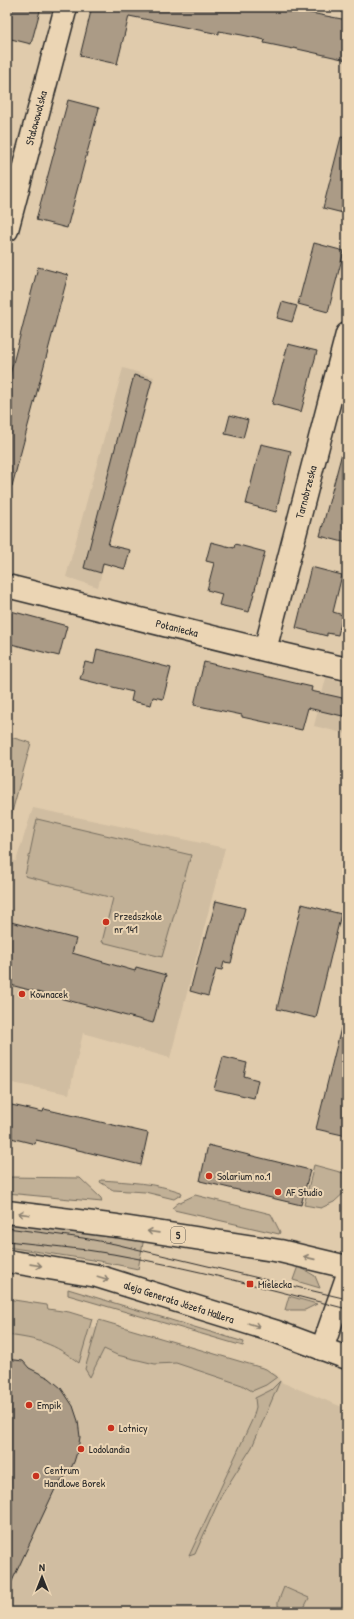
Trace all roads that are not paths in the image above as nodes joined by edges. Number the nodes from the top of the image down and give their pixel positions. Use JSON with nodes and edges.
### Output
{"nodes":[{"id":1,"x":66,"y":7,"type":"edge"},
{"id":2,"x":7,"y":230,"type":"edge"},
{"id":3,"x":347,"y":334,"type":"edge"},
{"id":4,"x":7,"y":586,"type":"edge"},
{"id":5,"x":265,"y":650,"type":"junction"},
{"id":6,"x":347,"y":668,"type":"edge"},
{"id":7,"x":7,"y":1212,"type":"edge"},
{"id":8,"x":7,"y":1261,"type":"edge"},
{"id":9,"x":347,"y":1267,"type":"edge"},
{"id":10,"x":347,"y":1277,"type":"edge"},
{"id":11,"x":322,"y":1348,"type":"junction"},
{"id":12,"x":347,"y":1358,"type":"edge"}],
"edges":[{"from":1,"to":2,"type":"street","name":"Stalowowolska"},
{"from":3,"to":5,"type":"street","name":"Tarnobrzeska"},
{"from":4,"to":5,"type":"street","name":"Połaniecka"},
{"from":5,"to":6,"type":"street","name":"Połaniecka"},
{"from":9,"to":7,"type":"street","number":"5","one_way":true},
{"from":8,"to":11,"type":"street","name":"aleja Generała Józefa Hallera","one_way":true},
{"from":10,"to":11,"type":"street"},
{"from":11,"to":12,"type":"street","name":"aleja Generała Józefa Hallera"}]}
